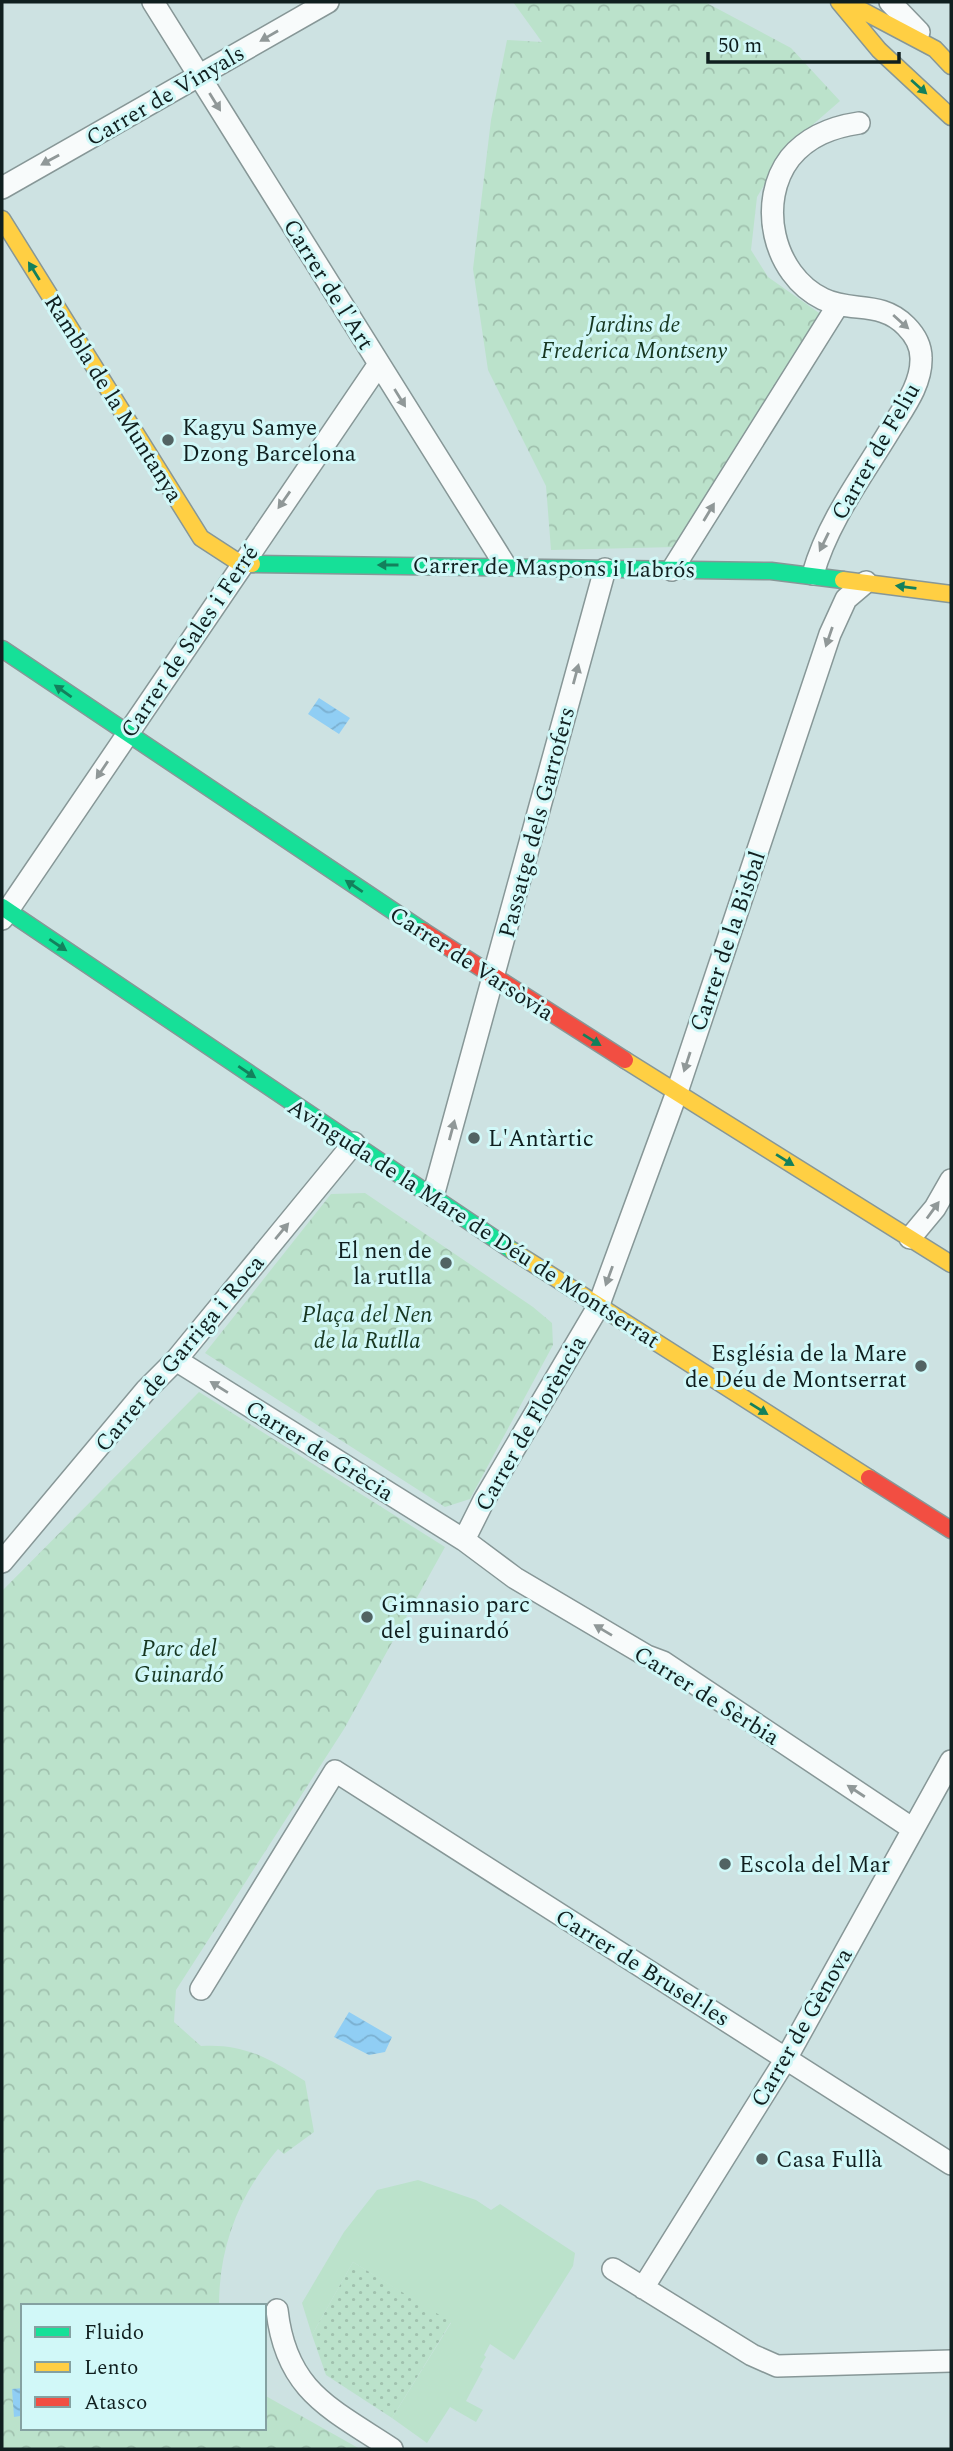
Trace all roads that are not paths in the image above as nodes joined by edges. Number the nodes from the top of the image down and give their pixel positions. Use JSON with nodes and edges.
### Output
{"nodes":[{"id":1,"x":153,"y":2,"type":"edge"},
{"id":2,"x":328,"y":2,"type":"edge"},
{"id":3,"x":839,"y":2,"type":"edge"},
{"id":4,"x":846,"y":2,"type":"edge"},
{"id":5,"x":890,"y":2,"type":"edge"},
{"id":6,"x":934,"y":49,"type":"junction"},
{"id":7,"x":951,"y":66,"type":"edge"},
{"id":8,"x":199,"y":76,"type":"junction"},
{"id":9,"x":951,"y":117,"type":"edge"},
{"id":10,"x":859,"y":123,"type":"dead end"},
{"id":11,"x":2,"y":188,"type":"edge"},
{"id":12,"x":2,"y":219,"type":"edge"},
{"id":13,"x":838,"y":304,"type":"junction"},
{"id":14,"x":379,"y":364,"type":"junction"},
{"id":15,"x":241,"y":564,"type":"junction"},
{"id":16,"x":505,"y":565,"type":"junction"},
{"id":17,"x":605,"y":569,"type":"junction"},
{"id":18,"x":672,"y":570,"type":"junction"},
{"id":19,"x":813,"y":574,"type":"junction"},
{"id":20,"x":866,"y":582,"type":"junction"},
{"id":21,"x":949,"y":590,"type":"edge"},
{"id":22,"x":2,"y":649,"type":"edge"},
{"id":23,"x":126,"y":734,"type":"junction"},
{"id":24,"x":4,"y":912,"type":"edge"},
{"id":25,"x":493,"y":977,"type":"junction"},
{"id":26,"x":677,"y":1092,"type":"junction"},
{"id":27,"x":355,"y":1143,"type":"junction"},
{"id":28,"x":951,"y":1180,"type":"edge"},
{"id":29,"x":433,"y":1196,"type":"junction"},
{"id":30,"x":910,"y":1238,"type":"junction"},
{"id":31,"x":951,"y":1264,"type":"edge"},
{"id":32,"x":598,"y":1307,"type":"junction"},
{"id":33,"x":176,"y":1360,"type":"junction"},
{"id":34,"x":951,"y":1530,"type":"edge"},
{"id":35,"x":464,"y":1540,"type":"junction"},
{"id":36,"x":2,"y":1562,"type":"edge"},
{"id":37,"x":951,"y":1761,"type":"edge"},
{"id":38,"x":913,"y":1829,"type":"junction"},
{"id":39,"x":201,"y":1989,"type":"dead end"},
{"id":40,"x":787,"y":2057,"type":"junction"},
{"id":41,"x":951,"y":2164,"type":"edge"},
{"id":42,"x":612,"y":2269,"type":"dead end"},
{"id":43,"x":643,"y":2288,"type":"junction"},
{"id":44,"x":277,"y":2310,"type":"dead end"},
{"id":45,"x":951,"y":2361,"type":"edge"},
{"id":46,"x":392,"y":2449,"type":"edge"}],
"edges":[{"from":1,"to":8,"type":"street","name":"Carrer de l'Art"},
{"from":2,"to":8,"type":"street","name":"Carrer de Vinyals","one_way":true},
{"from":3,"to":9,"type":"street","one_way":true},
{"from":4,"to":6,"type":"street"},
{"from":5,"to":6,"type":"street"},
{"from":6,"to":7,"type":"street"},
{"from":8,"to":11,"type":"street","name":"Carrer de Vinyals","one_way":true},
{"from":8,"to":14,"type":"street","name":"Carrer de l'Art","one_way":true},
{"from":10,"to":13,"type":"street","name":"Carrer de Feliu"},
{"from":15,"to":12,"type":"street","name":"Rambla de la Muntanya","one_way":true},
{"from":18,"to":13,"type":"street","one_way":true},
{"from":13,"to":19,"type":"street","name":"Carrer de Feliu","one_way":true},
{"from":14,"to":15,"type":"street","name":"Carrer de Sales i Ferré","one_way":true},
{"from":14,"to":16,"type":"street","name":"Carrer de l'Art","one_way":true},
{"from":16,"to":15,"type":"street","name":"Carrer de Maspons i Labrós","one_way":true},
{"from":15,"to":23,"type":"street","name":"Carrer de Sales i Ferré"},
{"from":16,"to":17,"type":"street","name":"Carrer de Maspons i Labrós"},
{"from":17,"to":18,"type":"street","name":"Carrer de Maspons i Labrós"},
{"from":25,"to":17,"type":"street","name":"Passatge dels Garrofers","one_way":true},
{"from":18,"to":19,"type":"street","name":"Carrer de Maspons i Labrós"},
{"from":19,"to":20,"type":"street","name":"Carrer de Maspons i Labrós"},
{"from":21,"to":20,"type":"street","name":"Carrer de Maspons i Labrós","one_way":true},
{"from":20,"to":26,"type":"street","name":"Carrer de la Bisbal","one_way":true},
{"from":23,"to":22,"type":"street","name":"Carrer de Varsòvia","one_way":true},
{"from":23,"to":24,"type":"street","name":"Carrer de Sales i Ferré","one_way":true},
{"from":25,"to":23,"type":"street","name":"Carrer de Varsòvia","one_way":true},
{"from":24,"to":27,"type":"street","name":"Avinguda de la Mare de Déu de Montserrat","one_way":true},
{"from":25,"to":26,"type":"street","name":"Carrer de Varsòvia","one_way":true},
{"from":29,"to":25,"type":"street","name":"Passatge dels Garrofers","one_way":true},
{"from":26,"to":30,"type":"street","name":"Carrer de Varsòvia","one_way":true},
{"from":26,"to":32,"type":"street","name":"Carrer de la Bisbal","one_way":true},
{"from":27,"to":29,"type":"street","name":"Avinguda de la Mare de Déu de Montserrat"},
{"from":33,"to":27,"type":"street","name":"Carrer de Garriga i Roca","one_way":true},
{"from":30,"to":28,"type":"street","one_way":true},
{"from":29,"to":32,"type":"street","name":"Avinguda de la Mare de Déu de Montserrat"},
{"from":30,"to":31,"type":"street","name":"Carrer de Varsòvia"},
{"from":32,"to":34,"type":"street","name":"Avinguda de la Mare de Déu de Montserrat","one_way":true},
{"from":32,"to":35,"type":"street","name":"Carrer de Florència"},
{"from":35,"to":33,"type":"street","name":"Carrer de Grècia","one_way":true},
{"from":33,"to":36,"type":"street","name":"Carrer de Garriga i Roca"},
{"from":38,"to":35,"type":"street","name":"Carrer de Sèrbia","one_way":true},
{"from":37,"to":38,"type":"street","name":"Carrer de Gènova"},
{"from":38,"to":40,"type":"street","name":"Carrer de Gènova"},
{"from":39,"to":40,"type":"street","name":"Carrer de Brusel·les"},
{"from":40,"to":41,"type":"street","name":"Carrer de Brusel·les"},
{"from":40,"to":43,"type":"street","name":"Carrer de Gènova"},
{"from":42,"to":43,"type":"street"},
{"from":43,"to":45,"type":"street"},
{"from":44,"to":46,"type":"street"}]}
